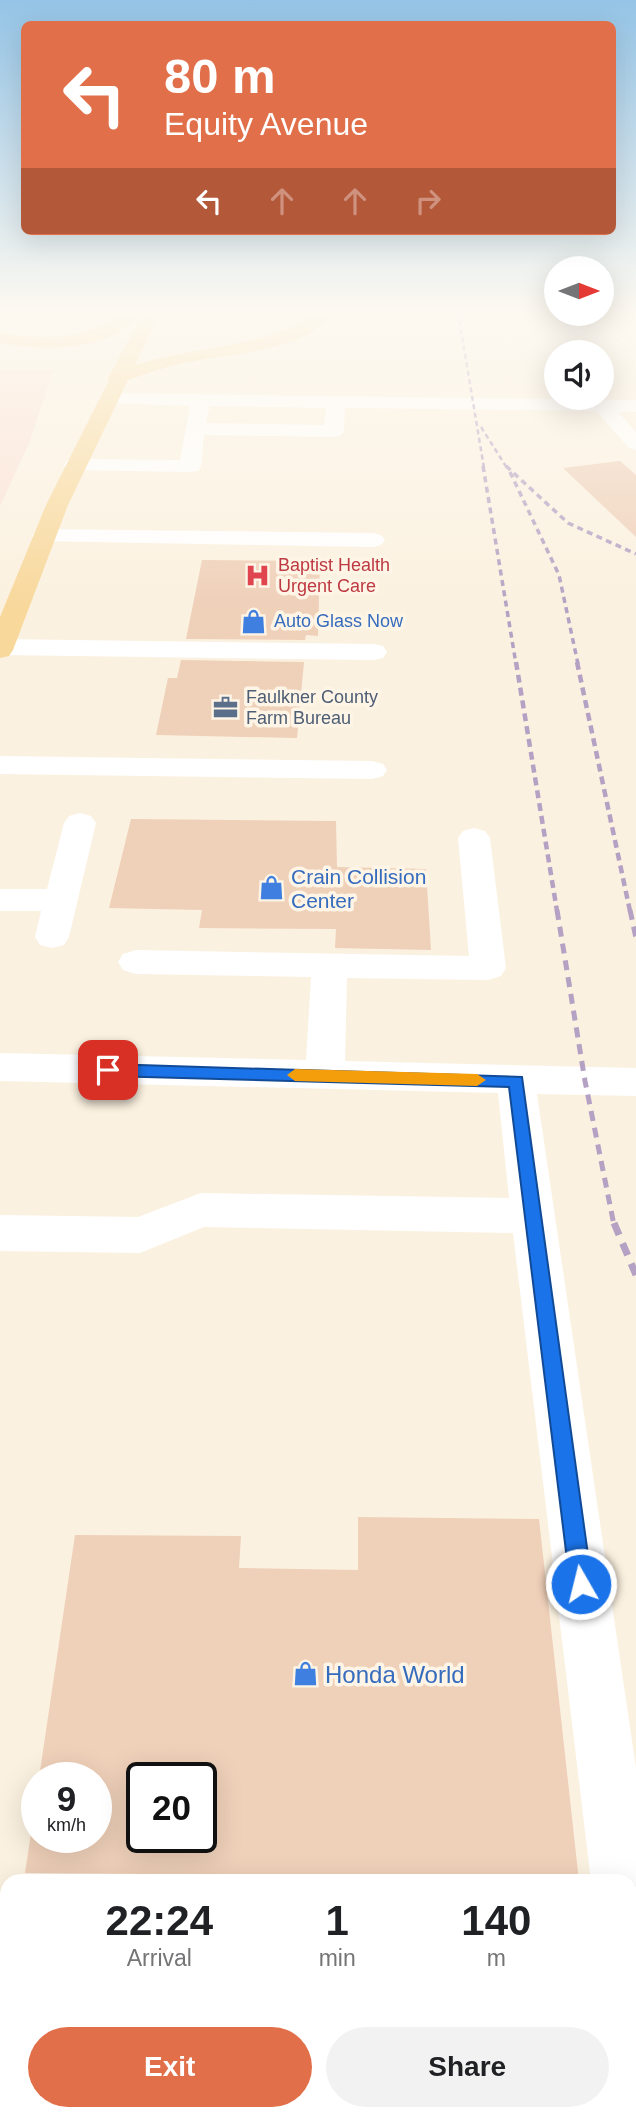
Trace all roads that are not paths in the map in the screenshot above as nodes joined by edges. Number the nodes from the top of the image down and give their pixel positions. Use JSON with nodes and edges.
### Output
{"nodes":[{"id":1,"x":102,"y":411,"type":"edge"},
{"id":2,"x":199,"y":411,"type":"edge"},
{"id":3,"x":335,"y":411,"type":"edge"},
{"id":4,"x":606,"y":411,"type":"edge"},
{"id":5,"x":195,"y":429,"type":"junction"},
{"id":6,"x":636,"y":444,"type":"edge"},
{"id":7,"x":75,"y":465,"type":"junction"},
{"id":8,"x":44,"y":536,"type":"junction"},
{"id":9,"x":373,"y":540,"type":"dead end"},
{"id":10,"x":1,"y":649,"type":"edge"},
{"id":11,"x":374,"y":652,"type":"dead end"},
{"id":12,"x":0,"y":765,"type":"edge"},
{"id":13,"x":372,"y":771,"type":"dead end"},
{"id":14,"x":80,"y":823,"type":"dead end"},
{"id":15,"x":474,"y":838,"type":"dead end"},
{"id":16,"x":0,"y":900,"type":"edge"},
{"id":17,"x":61,"y":900,"type":"junction"},
{"id":18,"x":52,"y":937,"type":"dead end"},
{"id":19,"x":136,"y":962,"type":"dead end"},
{"id":20,"x":328,"y":965,"type":"junction"},
{"id":21,"x":0,"y":1067,"type":"edge"},
{"id":22,"x":325,"y":1076,"type":"junction"},
{"id":23,"x":516,"y":1081,"type":"junction"},
{"id":24,"x":636,"y":1082,"type":"edge"},
{"id":25,"x":532,"y":1216,"type":"junction"},
{"id":26,"x":0,"y":1233,"type":"edge"},
{"id":27,"x":621,"y":1874,"type":"edge"}],
"edges":[{"from":1,"to":7,"type":"main road"},
{"from":2,"to":5,"type":"street"},
{"from":3,"to":5,"type":"street"},
{"from":4,"to":6,"type":"street"},
{"from":5,"to":7,"type":"street"},
{"from":7,"to":8,"type":"main road"},
{"from":8,"to":9,"type":"street"},
{"from":8,"to":10,"type":"main road"},
{"from":10,"to":11,"type":"street"},
{"from":12,"to":13,"type":"street"},
{"from":14,"to":17,"type":"street"},
{"from":15,"to":20,"type":"street"},
{"from":16,"to":17,"type":"street"},
{"from":17,"to":18,"type":"street"},
{"from":19,"to":20,"type":"street"},
{"from":20,"to":22,"type":"street"},
{"from":21,"to":22,"type":"street"},
{"from":22,"to":23,"type":"street"},
{"from":23,"to":24,"type":"street"},
{"from":23,"to":25,"type":"street"},
{"from":25,"to":26,"type":"street"},
{"from":25,"to":27,"type":"street"}]}
